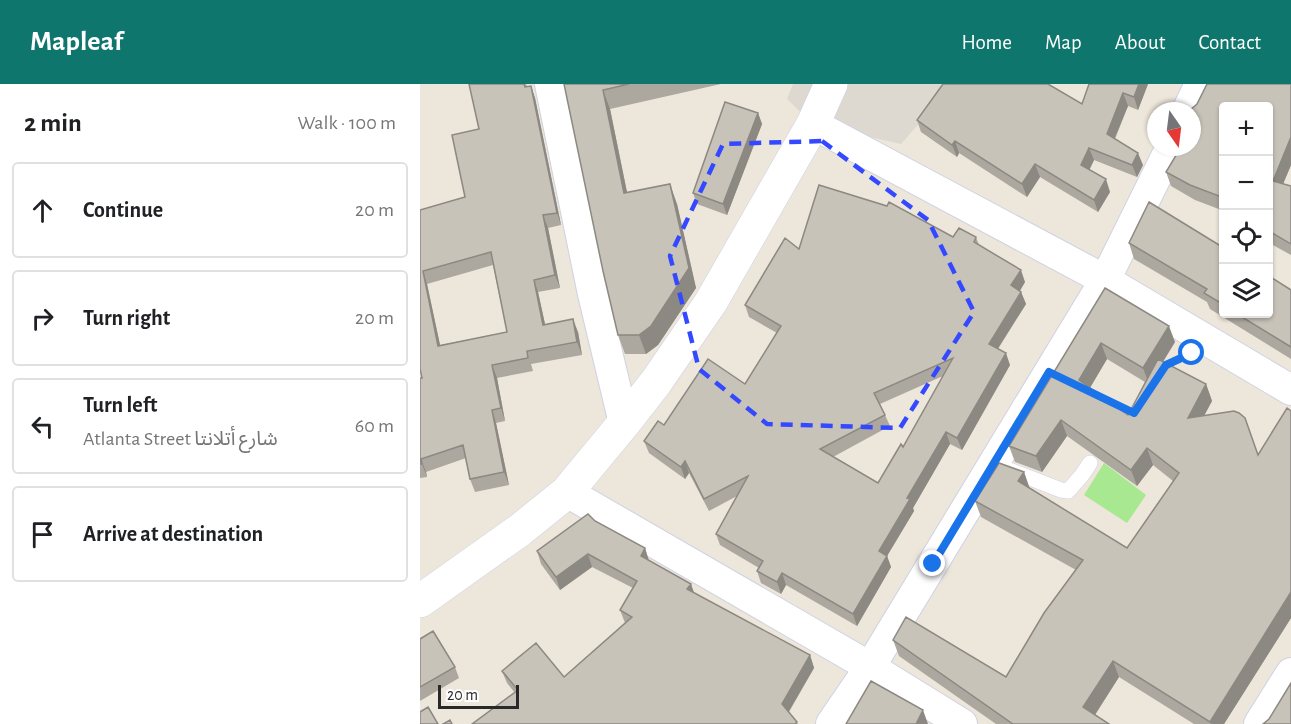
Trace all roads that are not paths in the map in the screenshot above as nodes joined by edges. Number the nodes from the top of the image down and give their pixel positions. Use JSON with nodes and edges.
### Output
{"nodes":[{"id":1,"x":550,"y":84,"type":"edge"},
{"id":2,"x":831,"y":84,"type":"edge"},
{"id":3,"x":1200,"y":84,"type":"edge"},
{"id":4,"x":1192,"y":102,"type":"edge"},
{"id":5,"x":813,"y":124,"type":"junction"},
{"id":6,"x":1167,"y":156,"type":"edge"},
{"id":7,"x":1105,"y":280,"type":"junction"},
{"id":8,"x":1291,"y":390,"type":"edge"},
{"id":9,"x":624,"y":423,"type":"junction"},
{"id":10,"x":1090,"y":463,"type":"dead end"},
{"id":11,"x":993,"y":464,"type":"junction"},
{"id":12,"x":567,"y":492,"type":"junction"},
{"id":13,"x":420,"y":601,"type":"edge"},
{"id":14,"x":870,"y":667,"type":"junction"},
{"id":15,"x":1291,"y":673,"type":"edge"},
{"id":16,"x":831,"y":724,"type":"edge"},
{"id":17,"x":963,"y":724,"type":"edge"},
{"id":18,"x":1259,"y":724,"type":"edge"}],
"edges":[{"from":1,"to":9,"type":"street"},
{"from":2,"to":5,"type":"street"},
{"from":3,"to":4,"type":"street"},
{"from":5,"to":7,"type":"street"},
{"from":5,"to":9,"type":"street"},
{"from":6,"to":7,"type":"street"},
{"from":7,"to":8,"type":"street"},
{"from":7,"to":11,"type":"street"},
{"from":9,"to":12,"type":"street"},
{"from":10,"to":11,"type":"lane"},
{"from":11,"to":14,"type":"street"},
{"from":12,"to":13,"type":"street"},
{"from":12,"to":14,"type":"street"},
{"from":14,"to":16,"type":"street"},
{"from":14,"to":17,"type":"street"},
{"from":15,"to":18,"type":"street"}]}
